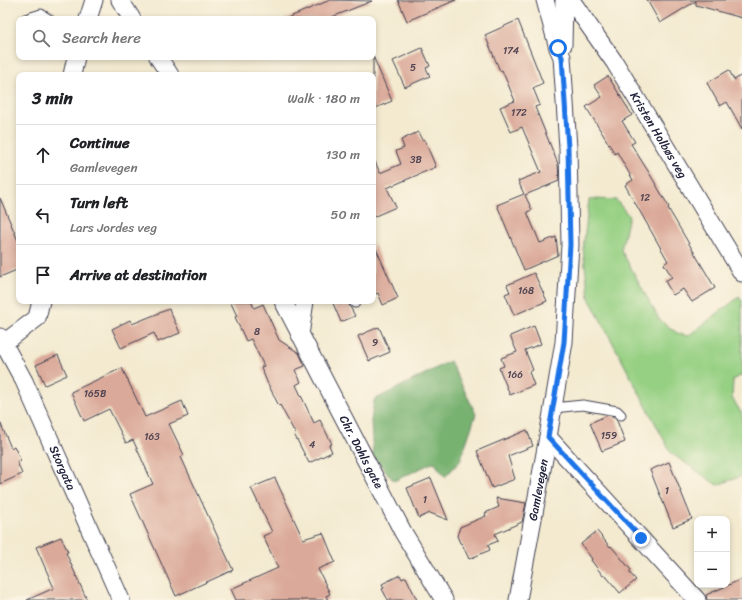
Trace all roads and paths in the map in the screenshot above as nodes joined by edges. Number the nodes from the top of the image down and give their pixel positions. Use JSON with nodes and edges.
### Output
{"nodes":[{"id":1,"x":94,"y":0,"type":"edge"},
{"id":2,"x":120,"y":0,"type":"edge"},
{"id":3,"x":545,"y":0,"type":"edge"},
{"id":4,"x":564,"y":0,"type":"edge"},
{"id":5,"x":571,"y":0,"type":"edge"},
{"id":6,"x":35,"y":16,"type":"edge"},
{"id":7,"x":44,"y":16,"type":"edge"},
{"id":8,"x":89,"y":16,"type":"edge"},
{"id":9,"x":130,"y":16,"type":"edge"},
{"id":10,"x":562,"y":57,"type":"junction"},
{"id":11,"x":160,"y":60,"type":"edge"},
{"id":12,"x":168,"y":72,"type":"edge"},
{"id":13,"x":742,"y":273,"type":"edge"},
{"id":14,"x":40,"y":304,"type":"edge"},
{"id":15,"x":284,"y":304,"type":"edge"},
{"id":16,"x":305,"y":304,"type":"edge"},
{"id":17,"x":300,"y":335,"type":"junction"},
{"id":18,"x":1,"y":342,"type":"edge"},
{"id":19,"x":553,"y":408,"type":"junction"},
{"id":20,"x":621,"y":415,"type":"dead end"},
{"id":21,"x":548,"y":437,"type":"junction"},
{"id":22,"x":122,"y":600,"type":"edge"},
{"id":23,"x":444,"y":600,"type":"edge"},
{"id":24,"x":518,"y":600,"type":"edge"},
{"id":25,"x":697,"y":600,"type":"edge"}],
"edges":[{"from":1,"to":8,"type":"street"},
{"from":2,"to":9,"type":"street"},
{"from":3,"to":10,"type":"street","name":"Gamlevegen"},
{"from":4,"to":10,"type":"street"},
{"from":5,"to":13,"type":"street","name":"Kristen Holbøs veg"},
{"from":6,"to":7,"type":"lane"},
{"from":10,"to":19,"type":"street","name":"Gamlevegen"},
{"from":11,"to":12,"type":"street"},
{"from":14,"to":18,"type":"street"},
{"from":15,"to":17,"type":"street","name":"Chr. Dahls gate"},
{"from":16,"to":17,"type":"street"},
{"from":17,"to":23,"type":"street","name":"Chr. Dahls gate"},
{"from":18,"to":22,"type":"street","name":"Storgata"},
{"from":19,"to":20,"type":"lane"},
{"from":19,"to":21,"type":"street","name":"Gamlevegen"},
{"from":21,"to":24,"type":"street","name":"Gamlevegen"},
{"from":21,"to":25,"type":"street"}]}
